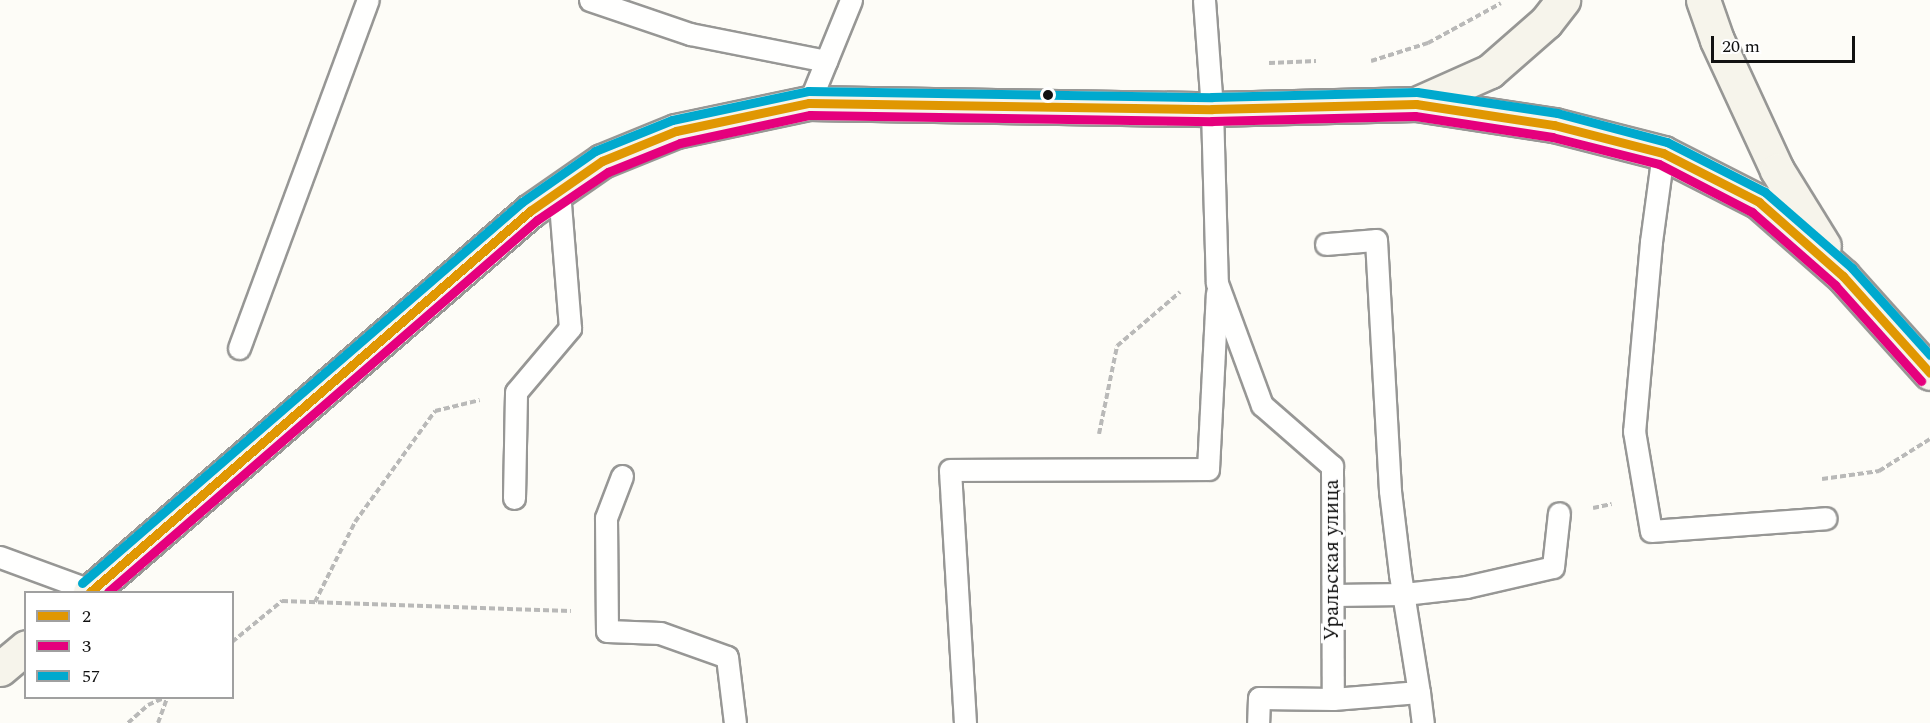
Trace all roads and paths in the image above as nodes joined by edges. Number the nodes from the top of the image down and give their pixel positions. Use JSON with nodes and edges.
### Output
{"nodes":[{"id":1,"x":368,"y":0,"type":"edge"},
{"id":2,"x":590,"y":0,"type":"edge"},
{"id":3,"x":851,"y":0,"type":"edge"},
{"id":4,"x":1204,"y":0,"type":"edge"},
{"id":5,"x":1503,"y":0,"type":"edge"},
{"id":6,"x":1563,"y":0,"type":"edge"},
{"id":7,"x":1703,"y":0,"type":"edge"},
{"id":8,"x":826,"y":61,"type":"junction"},
{"id":9,"x":1327,"y":61,"type":"dead end"},
{"id":10,"x":1360,"y":61,"type":"dead end"},
{"id":11,"x":1209,"y":68,"type":"junction"},
{"id":12,"x":809,"y":103,"type":"junction"},
{"id":13,"x":1416,"y":104,"type":"junction"},
{"id":14,"x":1212,"y":109,"type":"junction"},
{"id":15,"x":1663,"y":153,"type":"junction"},
{"id":16,"x":559,"y":191,"type":"junction"},
{"id":17,"x":1326,"y":244,"type":"dead end"},
{"id":18,"x":1217,"y":261,"type":"junction"},
{"id":19,"x":1843,"y":276,"type":"junction"},
{"id":20,"x":1217,"y":284,"type":"junction"},
{"id":21,"x":239,"y":348,"type":"dead end"},
{"id":22,"x":1930,"y":373,"type":"edge"},
{"id":23,"x":516,"y":392,"type":"junction"},
{"id":24,"x":1930,"y":439,"type":"edge"},
{"id":25,"x":1092,"y":470,"type":"junction"},
{"id":26,"x":622,"y":476,"type":"dead end"},
{"id":27,"x":1811,"y":481,"type":"dead end"},
{"id":28,"x":514,"y":498,"type":"dead end"},
{"id":29,"x":1645,"y":498,"type":"junction"},
{"id":30,"x":1559,"y":513,"type":"joint"},
{"id":31,"x":1826,"y":518,"type":"dead end"},
{"id":32,"x":0,"y":557,"type":"edge"},
{"id":33,"x":88,"y":591,"type":"edge"},
{"id":34,"x":92,"y":591,"type":"edge"},
{"id":35,"x":1404,"y":594,"type":"junction"},
{"id":36,"x":1333,"y":595,"type":"junction"},
{"id":37,"x":315,"y":602,"type":"junction"},
{"id":38,"x":607,"y":612,"type":"junction"},
{"id":39,"x":234,"y":640,"type":"edge"},
{"id":40,"x":24,"y":649,"type":"edge"},
{"id":41,"x":0,"y":669,"type":"edge"},
{"id":42,"x":1419,"y":692,"type":"junction"},
{"id":43,"x":163,"y":699,"type":"edge"},
{"id":44,"x":165,"y":699,"type":"edge"},
{"id":45,"x":1333,"y":699,"type":"junction"},
{"id":46,"x":128,"y":723,"type":"edge"},
{"id":47,"x":158,"y":723,"type":"edge"},
{"id":48,"x":735,"y":723,"type":"edge"},
{"id":49,"x":965,"y":723,"type":"edge"},
{"id":50,"x":1258,"y":723,"type":"edge"},
{"id":51,"x":1423,"y":723,"type":"edge"}],
"edges":[{"from":1,"to":21,"type":"lane"},
{"from":2,"to":8,"type":"lane"},
{"from":3,"to":8,"type":"lane"},
{"from":4,"to":11,"type":"lane","name":"Уральская улица"},
{"from":5,"to":10,"type":"path"},
{"from":6,"to":13,"type":"street"},
{"from":7,"to":19,"type":"street"},
{"from":8,"to":12,"type":"lane"},
{"from":9,"to":11,"type":"path"},
{"from":11,"to":14,"type":"lane","name":"Уральская улица"},
{"from":12,"to":14,"type":"street"},
{"from":12,"to":16,"type":"street"},
{"from":13,"to":14,"type":"street"},
{"from":13,"to":15,"type":"street"},
{"from":14,"to":18,"type":"lane","name":"Уральская улица"},
{"from":15,"to":19,"type":"street"},
{"from":15,"to":29,"type":"lane"},
{"from":16,"to":23,"type":"lane"},
{"from":16,"to":34,"type":"street"},
{"from":17,"to":35,"type":"lane"},
{"from":18,"to":20,"type":"lane","name":"Уральская улица"},
{"from":18,"to":25,"type":"path"},
{"from":19,"to":22,"type":"street"},
{"from":20,"to":25,"type":"lane"},
{"from":20,"to":36,"type":"lane","name":"Уральская улица"},
{"from":23,"to":28,"type":"lane"},
{"from":23,"to":37,"type":"path"},
{"from":24,"to":27,"type":"path"},
{"from":25,"to":49,"type":"lane"},
{"from":26,"to":38,"type":"lane"},
{"from":29,"to":30,"type":"path"},
{"from":29,"to":31,"type":"lane"},
{"from":30,"to":35,"type":"lane"},
{"from":32,"to":33,"type":"lane"},
{"from":35,"to":36,"type":"lane"},
{"from":35,"to":42,"type":"lane"},
{"from":36,"to":45,"type":"lane","name":"Уральская улица"},
{"from":37,"to":38,"type":"path"},
{"from":37,"to":39,"type":"path"},
{"from":38,"to":48,"type":"lane"},
{"from":40,"to":41,"type":"street"},
{"from":42,"to":45,"type":"lane"},
{"from":42,"to":51,"type":"lane"},
{"from":43,"to":46,"type":"path"},
{"from":44,"to":47,"type":"path"},
{"from":45,"to":50,"type":"lane"}]}
